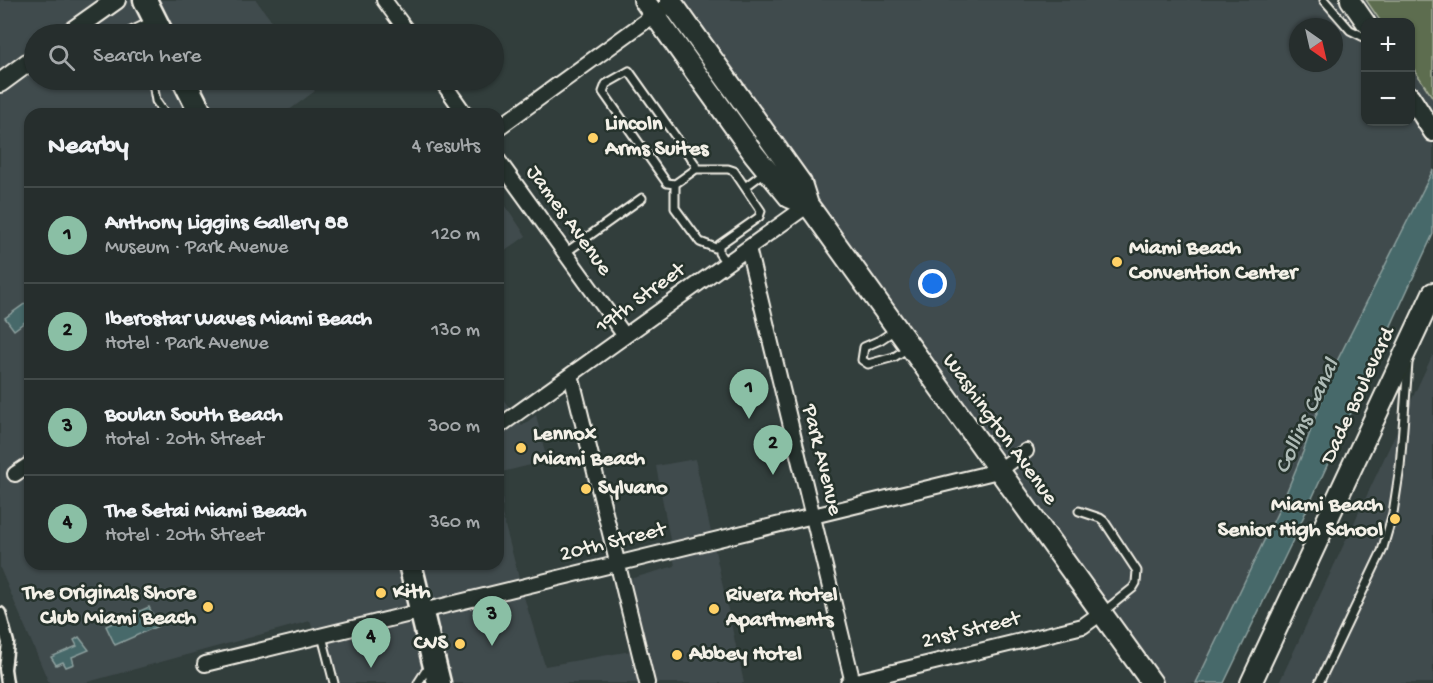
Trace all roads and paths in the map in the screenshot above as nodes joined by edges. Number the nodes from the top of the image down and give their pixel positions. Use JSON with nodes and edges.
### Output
{"nodes":[{"id":1,"x":116,"y":0,"type":"edge"},
{"id":2,"x":384,"y":0,"type":"edge"},
{"id":3,"x":1324,"y":0,"type":"edge"},
{"id":4,"x":1350,"y":0,"type":"edge"},
{"id":5,"x":671,"y":1,"type":"edge"},
{"id":6,"x":649,"y":7,"type":"edge"},
{"id":7,"x":1362,"y":18,"type":"edge"},
{"id":8,"x":82,"y":24,"type":"edge"},
{"id":9,"x":402,"y":24,"type":"edge"},
{"id":10,"x":1361,"y":36,"type":"edge"},
{"id":11,"x":24,"y":65,"type":"edge"},
{"id":12,"x":0,"y":83,"type":"edge"},
{"id":13,"x":154,"y":90,"type":"edge"},
{"id":14,"x":189,"y":90,"type":"edge"},
{"id":15,"x":448,"y":90,"type":"edge"},
{"id":16,"x":1415,"y":104,"type":"edge"},
{"id":17,"x":161,"y":108,"type":"edge"},
{"id":18,"x":198,"y":108,"type":"edge"},
{"id":19,"x":461,"y":108,"type":"edge"},
{"id":20,"x":504,"y":123,"type":"edge"},
{"id":21,"x":1433,"y":132,"type":"edge"},
{"id":22,"x":504,"y":168,"type":"edge"},
{"id":23,"x":696,"y":169,"type":"junction"},
{"id":24,"x":767,"y":171,"type":"junction"},
{"id":25,"x":675,"y":184,"type":"junction"},
{"id":26,"x":745,"y":187,"type":"junction"},
{"id":27,"x":642,"y":198,"type":"dead end"},
{"id":28,"x":808,"y":205,"type":"junction"},
{"id":29,"x":748,"y":248,"type":"junction"},
{"id":30,"x":718,"y":249,"type":"junction"},
{"id":31,"x":565,"y":253,"type":"junction"},
{"id":32,"x":726,"y":263,"type":"junction"},
{"id":33,"x":1433,"y":293,"type":"edge"},
{"id":34,"x":1428,"y":309,"type":"edge"},
{"id":35,"x":897,"y":329,"type":"junction"},
{"id":36,"x":625,"y":336,"type":"junction"},
{"id":37,"x":1409,"y":346,"type":"junction"},
{"id":38,"x":909,"y":347,"type":"junction"},
{"id":39,"x":571,"y":375,"type":"junction"},
{"id":40,"x":504,"y":423,"type":"edge"},
{"id":41,"x":1026,"y":451,"type":"dead end"},
{"id":42,"x":24,"y":468,"type":"edge"},
{"id":43,"x":998,"y":471,"type":"junction"},
{"id":44,"x":15,"y":474,"type":"dead end"},
{"id":45,"x":1080,"y":511,"type":"dead end"},
{"id":46,"x":812,"y":516,"type":"junction"},
{"id":47,"x":617,"y":563,"type":"junction"},
{"id":48,"x":412,"y":570,"type":"edge"},
{"id":49,"x":422,"y":612,"type":"junction"},
{"id":50,"x":0,"y":613,"type":"edge"},
{"id":51,"x":1101,"y":613,"type":"junction"},
{"id":52,"x":322,"y":636,"type":"junction"},
{"id":53,"x":205,"y":664,"type":"dead end"},
{"id":54,"x":437,"y":675,"type":"edge"},
{"id":55,"x":7,"y":683,"type":"edge"},
{"id":56,"x":334,"y":683,"type":"edge"},
{"id":57,"x":418,"y":683,"type":"edge"},
{"id":58,"x":647,"y":683,"type":"edge"},
{"id":59,"x":851,"y":683,"type":"edge"},
{"id":60,"x":1152,"y":683,"type":"edge"},
{"id":61,"x":1251,"y":683,"type":"edge"},
{"id":62,"x":1319,"y":683,"type":"edge"}],
"edges":[{"from":1,"to":8,"type":"street"},
{"from":2,"to":9,"type":"street"},
{"from":3,"to":10,"type":"lane"},
{"from":4,"to":7,"type":"street"},
{"from":5,"to":6,"type":"street"},
{"from":5,"to":28,"type":"main road","name":"Washington Avenue"},
{"from":6,"to":20,"type":"street"},
{"from":6,"to":24,"type":"main road","name":"Washington Avenue"},
{"from":11,"to":12,"type":"street"},
{"from":13,"to":17,"type":"lane"},
{"from":14,"to":18,"type":"main road"},
{"from":15,"to":19,"type":"street"},
{"from":16,"to":21,"type":"street"},
{"from":22,"to":31,"type":"street","name":"James Avenue"},
{"from":23,"to":25,"type":"lane"},
{"from":23,"to":25,"type":"lane"},
{"from":23,"to":26,"type":"lane"},
{"from":24,"to":26,"type":"lane"},
{"from":24,"to":28,"type":"main road","name":"Washington Avenue"},
{"from":25,"to":30,"type":"lane"},
{"from":26,"to":30,"type":"lane"},
{"from":27,"to":31,"type":"lane"},
{"from":28,"to":29,"type":"street","name":"19th Street"},
{"from":28,"to":35,"type":"main road","name":"Washington Avenue"},
{"from":29,"to":32,"type":"street","name":"19th Street"},
{"from":29,"to":46,"type":"street","name":"Park Avenue"},
{"from":30,"to":32,"type":"lane"},
{"from":31,"to":36,"type":"street","name":"James Avenue"},
{"from":32,"to":36,"type":"street","name":"19th Street"},
{"from":33,"to":34,"type":"main road","name":"Dade Boulevard"},
{"from":34,"to":37,"type":"main road","name":"Dade Boulevard"},
{"from":35,"to":38,"type":"main road","name":"Washington Avenue"},
{"from":35,"to":38,"type":"lane"},
{"from":36,"to":39,"type":"street","name":"19th Street"},
{"from":37,"to":61,"type":"main road","name":"Dade Boulevard"},
{"from":37,"to":62,"type":"lane"},
{"from":38,"to":43,"type":"main road","name":"Washington Avenue"},
{"from":39,"to":40,"type":"street","name":"19th Street"},
{"from":39,"to":47,"type":"street"},
{"from":41,"to":43,"type":"street","name":"20th Street"},
{"from":42,"to":44,"type":"street"},
{"from":43,"to":46,"type":"street","name":"20th Street"},
{"from":43,"to":51,"type":"main road","name":"Washington Avenue"},
{"from":45,"to":51,"type":"lane"},
{"from":46,"to":47,"type":"street","name":"20th Street"},
{"from":46,"to":59,"type":"street","name":"Park Avenue"},
{"from":47,"to":49,"type":"street","name":"20th Street"},
{"from":47,"to":58,"type":"street"},
{"from":48,"to":49,"type":"main road"},
{"from":49,"to":52,"type":"street","name":"20th Street"},
{"from":49,"to":54,"type":"main road"},
{"from":50,"to":55,"type":"street"},
{"from":51,"to":59,"type":"street","name":"21st Street"},
{"from":51,"to":60,"type":"main road","name":"Washington Avenue"},
{"from":52,"to":53,"type":"street","name":"20th Street"},
{"from":52,"to":56,"type":"lane"},
{"from":54,"to":57,"type":"lane"}]}
